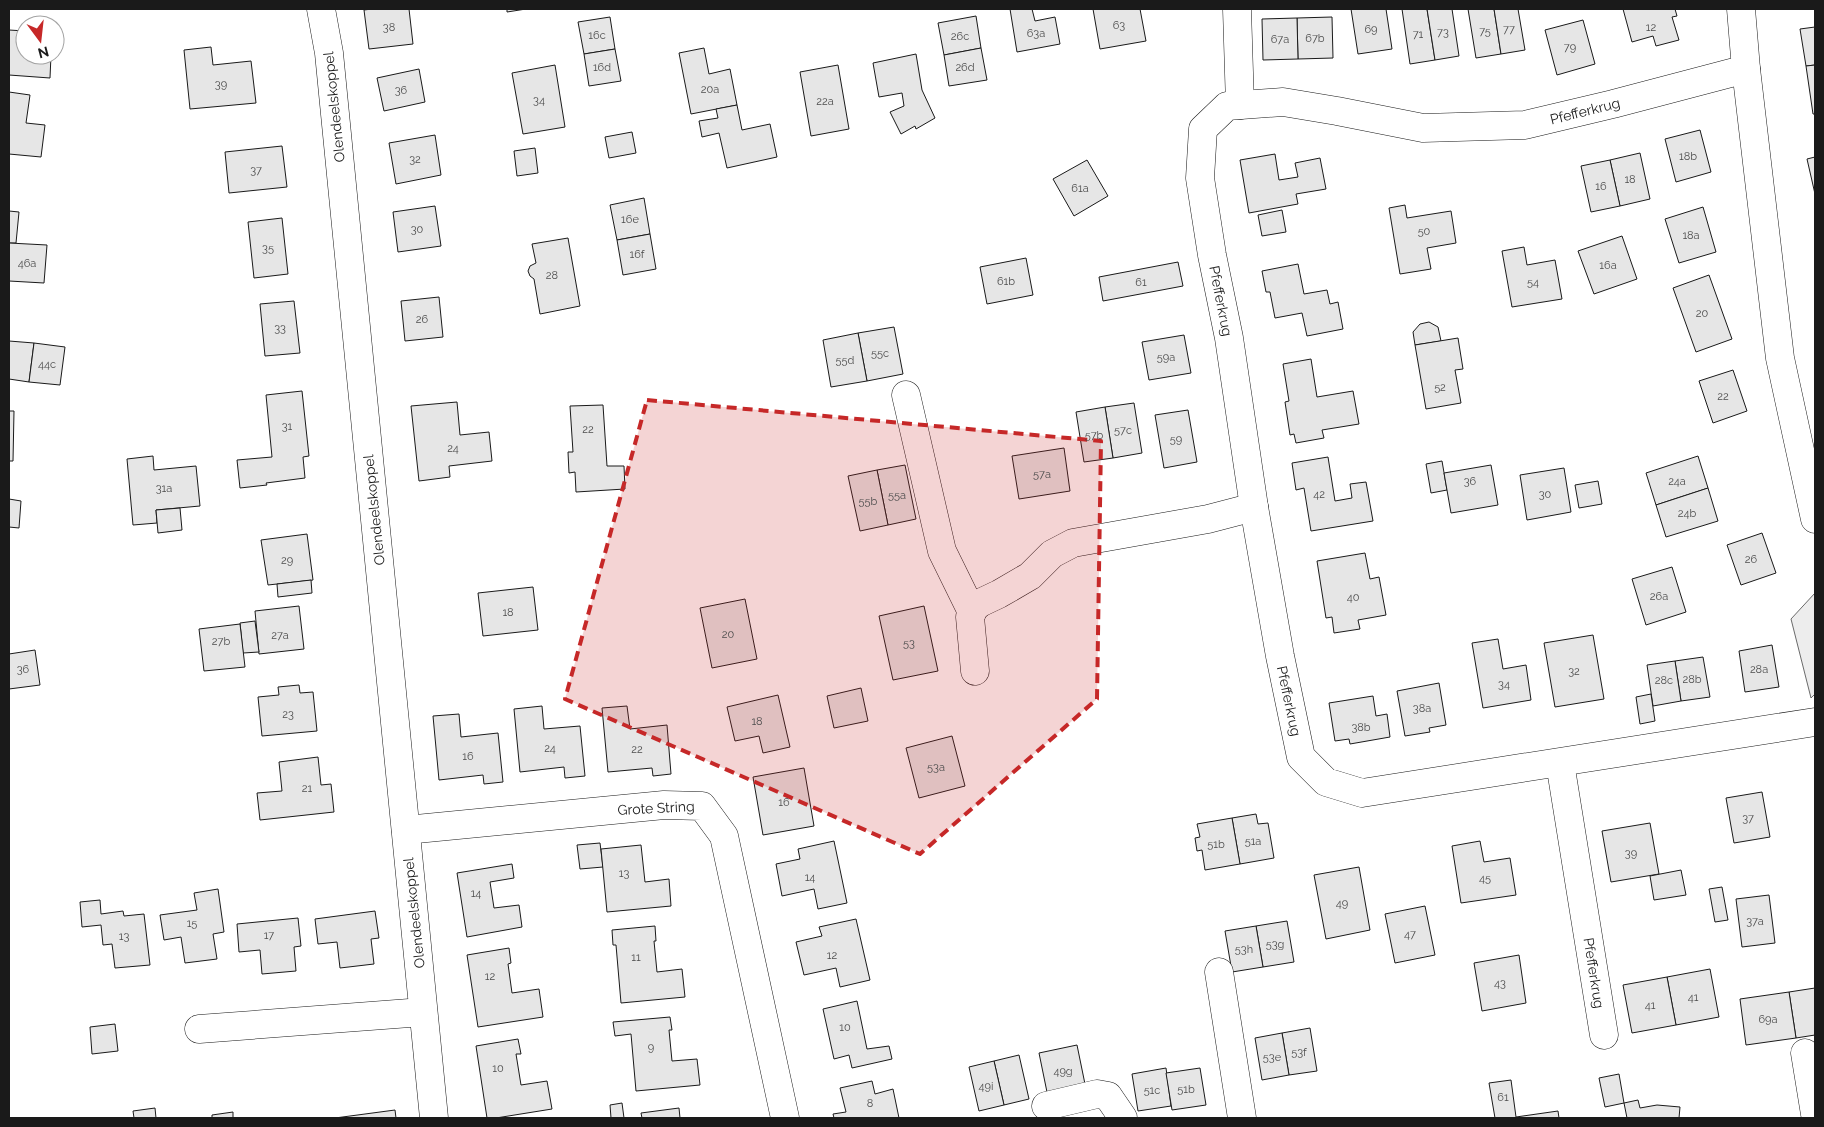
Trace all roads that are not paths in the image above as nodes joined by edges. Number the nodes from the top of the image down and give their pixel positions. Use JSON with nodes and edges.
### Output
{"nodes":[{"id":1,"x":321,"y":9,"type":"edge"},
{"id":2,"x":1237,"y":9,"type":"edge"},
{"id":3,"x":1741,"y":9,"type":"edge"},
{"id":4,"x":1746,"y":69,"type":"junction"},
{"id":5,"x":1240,"y":105,"type":"junction"},
{"id":6,"x":906,"y":395,"type":"dead end"},
{"id":7,"x":1804,"y":418,"type":"edge"},
{"id":8,"x":1254,"y":507,"type":"junction"},
{"id":9,"x":1815,"y":518,"type":"edge"},
{"id":10,"x":972,"y":612,"type":"junction"},
{"id":11,"x":975,"y":671,"type":"dead end"},
{"id":12,"x":1815,"y":722,"type":"edge"},
{"id":13,"x":1560,"y":762,"type":"junction"},
{"id":14,"x":406,"y":830,"type":"junction"},
{"id":15,"x":1219,"y":972,"type":"dead end"},
{"id":16,"x":423,"y":1012,"type":"junction"},
{"id":17,"x":200,"y":1029,"type":"dead end"},
{"id":18,"x":1604,"y":1035,"type":"dead end"},
{"id":19,"x":1806,"y":1053,"type":"dead end"},
{"id":20,"x":1046,"y":1106,"type":"dead end"},
{"id":21,"x":1815,"y":1114,"type":"edge"},
{"id":22,"x":434,"y":1118,"type":"edge"},
{"id":23,"x":786,"y":1118,"type":"edge"},
{"id":24,"x":1123,"y":1118,"type":"edge"},
{"id":25,"x":1242,"y":1118,"type":"edge"}],
"edges":[{"from":1,"to":14,"type":"street","name":"Olendeelskoppel"},
{"from":2,"to":5,"type":"street"},
{"from":3,"to":4,"type":"street"},
{"from":4,"to":5,"type":"street","name":"Pfefferkrug"},
{"from":4,"to":7,"type":"street"},
{"from":5,"to":8,"type":"street","name":"Pfefferkrug"},
{"from":6,"to":10,"type":"street"},
{"from":7,"to":9,"type":"street"},
{"from":8,"to":10,"type":"street"},
{"from":8,"to":13,"type":"street","name":"Pfefferkrug"},
{"from":10,"to":11,"type":"street"},
{"from":12,"to":13,"type":"street","name":"Pfefferkrug"},
{"from":13,"to":18,"type":"street","name":"Pfefferkrug"},
{"from":14,"to":16,"type":"street","name":"Olendeelskoppel"},
{"from":14,"to":23,"type":"street","name":"Grote String"},
{"from":15,"to":25,"type":"street"},
{"from":16,"to":17,"type":"street"},
{"from":16,"to":22,"type":"street","name":"Olendeelskoppel"},
{"from":19,"to":21,"type":"street"},
{"from":20,"to":24,"type":"street"}]}
